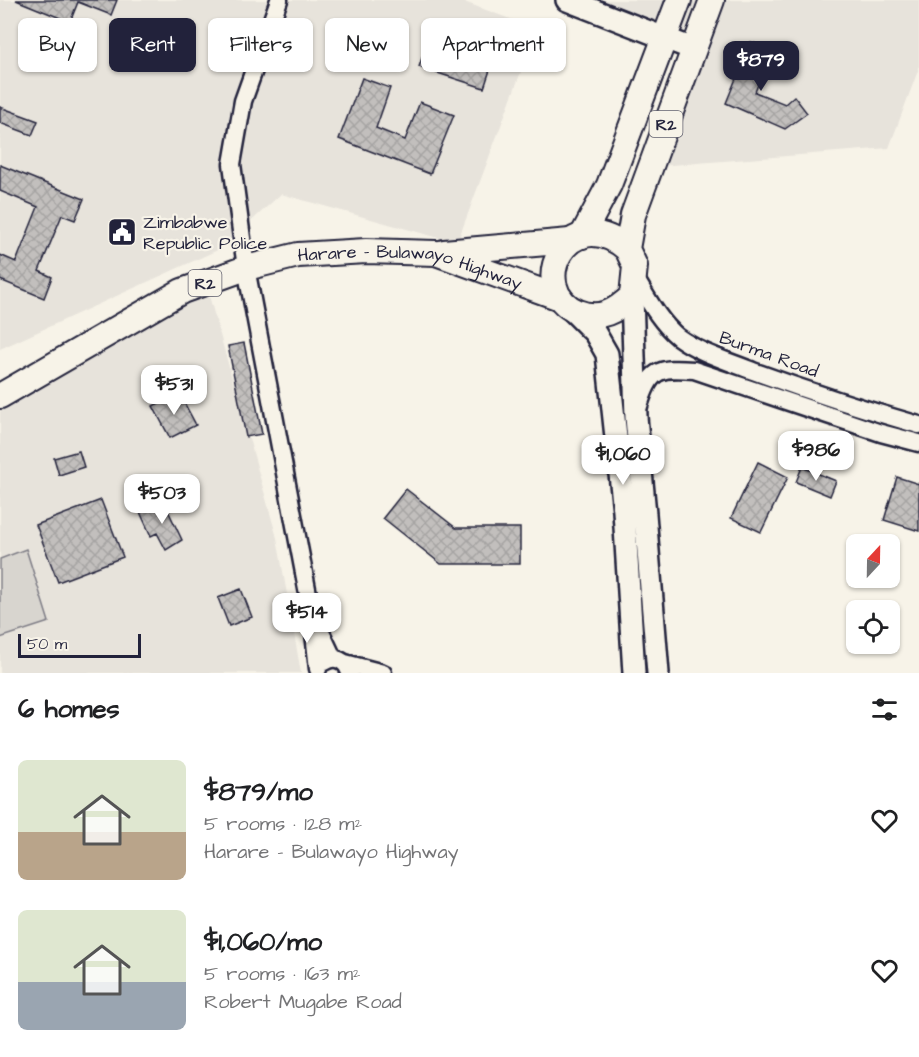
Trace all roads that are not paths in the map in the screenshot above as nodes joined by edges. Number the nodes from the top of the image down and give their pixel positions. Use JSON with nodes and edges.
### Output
{"nodes":[{"id":1,"x":279,"y":0,"type":"edge"},
{"id":2,"x":567,"y":0,"type":"edge"},
{"id":3,"x":679,"y":0,"type":"edge"},
{"id":4,"x":712,"y":0,"type":"edge"},
{"id":5,"x":665,"y":38,"type":"junction"},
{"id":6,"x":693,"y":49,"type":"junction"},
{"id":7,"x":576,"y":238,"type":"junction"},
{"id":8,"x":627,"y":249,"type":"junction"},
{"id":9,"x":436,"y":253,"type":"junction"},
{"id":10,"x":246,"y":268,"type":"junction"},
{"id":11,"x":634,"y":287,"type":"junction"},
{"id":12,"x":566,"y":303,"type":"junction"},
{"id":13,"x":0,"y":396,"type":"edge"},
{"id":14,"x":636,"y":417,"type":"junction"},
{"id":15,"x":919,"y":425,"type":"edge"},
{"id":16,"x":919,"y":443,"type":"edge"},
{"id":17,"x":312,"y":615,"type":"junction"},
{"id":18,"x":343,"y":665,"type":"edge"},
{"id":19,"x":318,"y":671,"type":"edge"},
{"id":20,"x":383,"y":673,"type":"edge"},
{"id":21,"x":634,"y":673,"type":"edge"},
{"id":22,"x":657,"y":673,"type":"edge"}],
"edges":[{"from":1,"to":10,"type":"street"},
{"from":2,"to":5,"type":"main road"},
{"from":3,"to":5,"type":"highway","number":"R2"},
{"from":4,"to":6,"type":"highway","number":"R2"},
{"from":5,"to":6,"type":"main road"},
{"from":5,"to":7,"type":"highway","number":"R2"},
{"from":6,"to":8,"type":"highway","number":"R2"},
{"from":7,"to":8,"type":"highway","number":"R2"},
{"from":7,"to":9,"type":"highway","number":"R2"},
{"from":7,"to":12,"type":"highway","number":"R2"},
{"from":8,"to":11,"type":"highway","number":"R2"},
{"from":9,"to":10,"type":"highway","name":"Harare - Bulawayo Highway","number":"R2"},
{"from":9,"to":12,"type":"highway","name":"Harare - Bulawayo Highway","number":"R2"},
{"from":10,"to":13,"type":"highway","name":"Harare - Bulawayo Highway","number":"R2"},
{"from":10,"to":17,"type":"street"},
{"from":11,"to":12,"type":"highway","name":"Harare - Bulawayo Highway","number":"R2"},
{"from":11,"to":14,"type":"main road"},
{"from":11,"to":15,"type":"street","name":"Burma Road"},
{"from":12,"to":21,"type":"main road"},
{"from":14,"to":16,"type":"street"},
{"from":14,"to":22,"type":"main road"},
{"from":17,"to":18,"type":"street"},
{"from":17,"to":19,"type":"street"},
{"from":18,"to":19,"type":"street"},
{"from":18,"to":20,"type":"street"}]}
